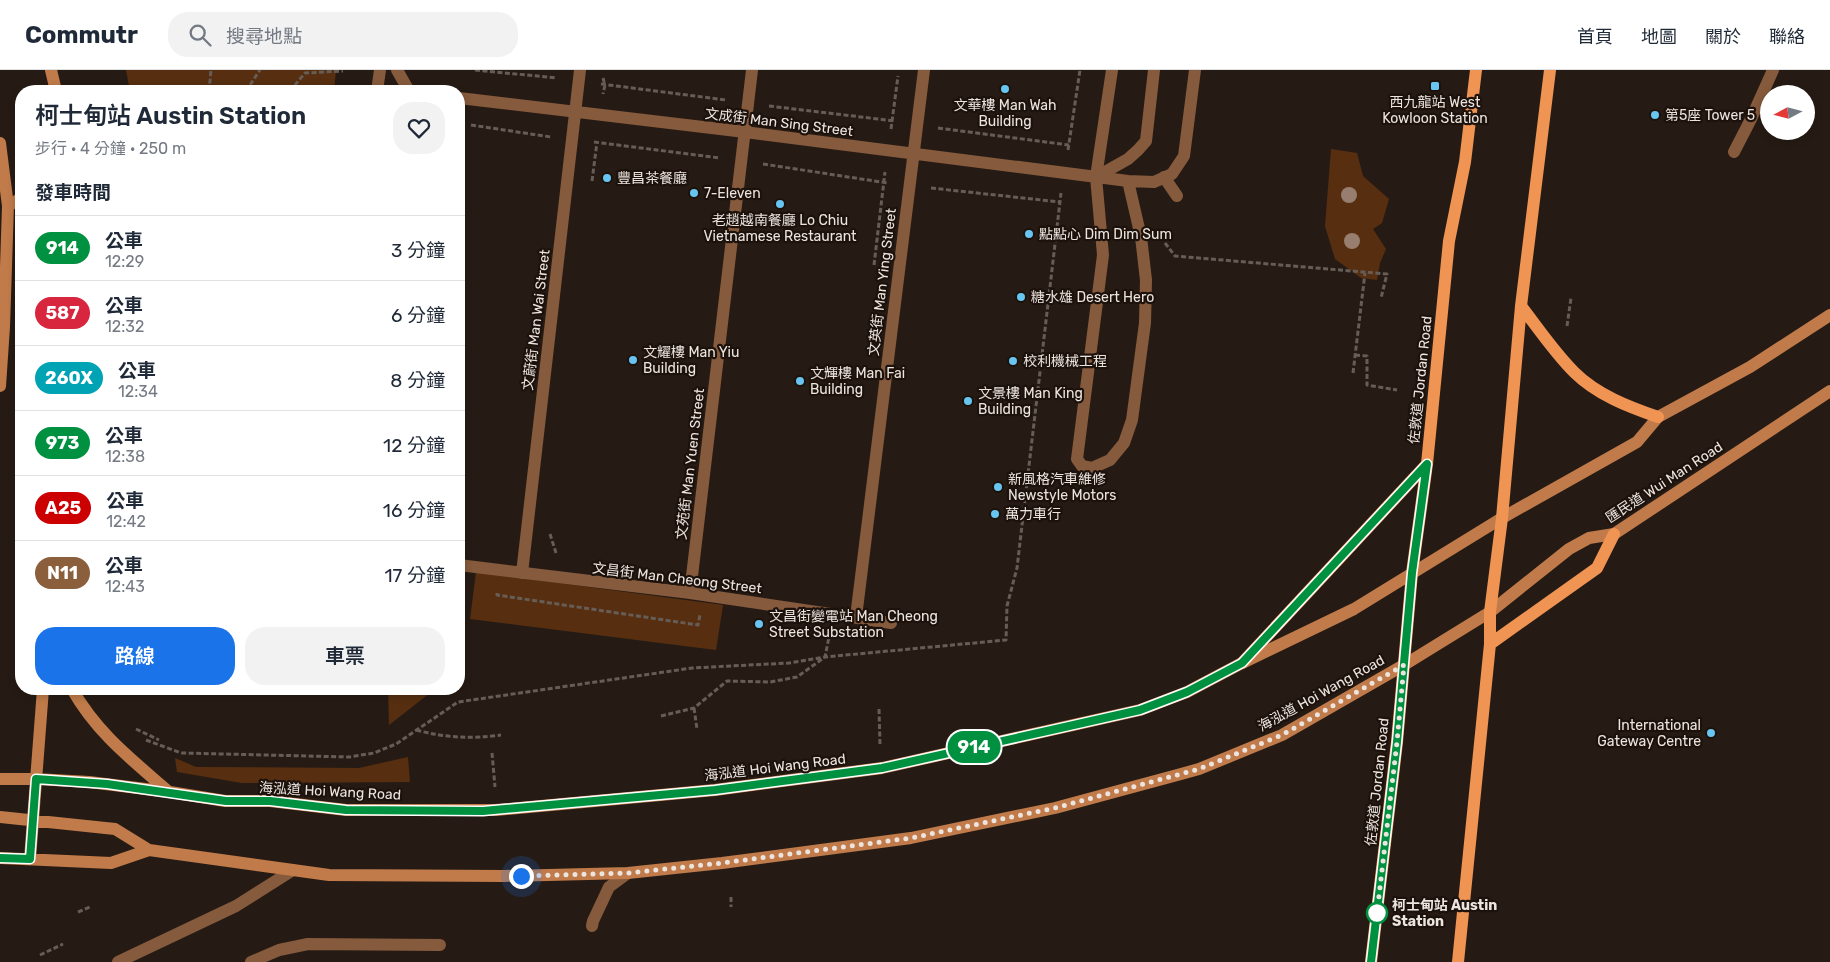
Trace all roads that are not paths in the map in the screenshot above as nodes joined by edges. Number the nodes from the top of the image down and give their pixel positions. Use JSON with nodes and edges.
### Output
{"nodes":[{"id":1,"x":51,"y":70,"type":"edge"},
{"id":2,"x":380,"y":70,"type":"edge"},
{"id":3,"x":396,"y":70,"type":"edge"},
{"id":4,"x":580,"y":70,"type":"edge"},
{"id":5,"x":752,"y":70,"type":"edge"},
{"id":6,"x":924,"y":70,"type":"edge"},
{"id":7,"x":1112,"y":70,"type":"edge"},
{"id":8,"x":1154,"y":70,"type":"edge"},
{"id":9,"x":1195,"y":70,"type":"edge"},
{"id":10,"x":1476,"y":70,"type":"edge"},
{"id":11,"x":1550,"y":70,"type":"edge"},
{"id":12,"x":1774,"y":70,"type":"edge"},
{"id":13,"x":55,"y":85,"type":"edge"},
{"id":14,"x":378,"y":85,"type":"edge"},
{"id":15,"x":405,"y":85,"type":"edge"},
{"id":16,"x":465,"y":99,"type":"edge"},
{"id":17,"x":575,"y":112,"type":"junction"},
{"id":18,"x":745,"y":132,"type":"junction"},
{"id":19,"x":0,"y":143,"type":"edge"},
{"id":20,"x":1734,"y":152,"type":"dead end"},
{"id":21,"x":914,"y":154,"type":"junction"},
{"id":22,"x":1096,"y":177,"type":"junction"},
{"id":23,"x":1164,"y":178,"type":"junction"},
{"id":24,"x":1128,"y":181,"type":"junction"},
{"id":25,"x":1176,"y":196,"type":"dead end"},
{"id":26,"x":4,"y":207,"type":"edge"},
{"id":27,"x":1522,"y":306,"type":"junction"},
{"id":28,"x":1830,"y":315,"type":"edge"},
{"id":29,"x":0,"y":386,"type":"edge"},
{"id":30,"x":1830,"y":391,"type":"edge"},
{"id":31,"x":1658,"y":417,"type":"junction"},
{"id":32,"x":1427,"y":464,"type":"junction"},
{"id":33,"x":1502,"y":518,"type":"junction"},
{"id":34,"x":1614,"y":534,"type":"junction"},
{"id":35,"x":465,"y":565,"type":"edge"},
{"id":36,"x":522,"y":573,"type":"junction"},
{"id":37,"x":1412,"y":573,"type":"junction"},
{"id":38,"x":696,"y":594,"type":"junction"},
{"id":39,"x":1490,"y":612,"type":"junction"},
{"id":40,"x":856,"y":617,"type":"junction"},
{"id":41,"x":891,"y":623,"type":"dead end"},
{"id":42,"x":1490,"y":644,"type":"junction"},
{"id":43,"x":1242,"y":663,"type":"junction"},
{"id":44,"x":1404,"y":665,"type":"junction"},
{"id":45,"x":43,"y":695,"type":"edge"},
{"id":46,"x":75,"y":695,"type":"edge"},
{"id":47,"x":0,"y":779,"type":"edge"},
{"id":48,"x":36,"y":779,"type":"junction"},
{"id":49,"x":170,"y":792,"type":"junction"},
{"id":50,"x":0,"y":818,"type":"edge"},
{"id":51,"x":33,"y":821,"type":"junction"},
{"id":52,"x":149,"y":850,"type":"junction"},
{"id":53,"x":0,"y":858,"type":"edge"},
{"id":54,"x":30,"y":859,"type":"junction"},
{"id":55,"x":293,"y":870,"type":"junction"},
{"id":56,"x":628,"y":873,"type":"junction"},
{"id":57,"x":592,"y":926,"type":"dead end"},
{"id":58,"x":440,"y":945,"type":"dead end"},
{"id":59,"x":118,"y":962,"type":"edge"},
{"id":60,"x":251,"y":962,"type":"edge"},
{"id":61,"x":1372,"y":962,"type":"edge"},
{"id":62,"x":1458,"y":962,"type":"edge"}],
"edges":[{"from":1,"to":13,"type":"street"},
{"from":2,"to":14,"type":"street"},
{"from":3,"to":15,"type":"street"},
{"from":4,"to":17,"type":"street","name":"文蔚街 Man Wai Street"},
{"from":5,"to":18,"type":"street","name":"文苑街 Man Yuen Street"},
{"from":6,"to":21,"type":"street","name":"文英街 Man Ying Street"},
{"from":7,"to":22,"type":"street"},
{"from":8,"to":22,"type":"street"},
{"from":9,"to":23,"type":"street"},
{"from":10,"to":32,"type":"main road","name":"佐敦道 Jordan Road"},
{"from":11,"to":27,"type":"main road"},
{"from":12,"to":20,"type":"street"},
{"from":16,"to":17,"type":"street","name":"文成街 Man Sing Street"},
{"from":17,"to":18,"type":"street","name":"文成街 Man Sing Street"},
{"from":17,"to":36,"type":"street","name":"文蔚街 Man Wai Street"},
{"from":18,"to":21,"type":"street","name":"文成街 Man Sing Street"},
{"from":18,"to":38,"type":"street","name":"文苑街 Man Yuen Street"},
{"from":19,"to":26,"type":"street"},
{"from":21,"to":22,"type":"street","name":"文成街 Man Sing Street"},
{"from":21,"to":40,"type":"street","name":"文英街 Man Ying Street"},
{"from":22,"to":24,"type":"street","name":"文成街 Man Sing Street"},
{"from":22,"to":24,"type":"street"},
{"from":23,"to":24,"type":"street","name":"文成街 Man Sing Street"},
{"from":23,"to":25,"type":"street"},
{"from":26,"to":29,"type":"street"},
{"from":27,"to":31,"type":"main road"},
{"from":27,"to":33,"type":"main road"},
{"from":28,"to":31,"type":"street"},
{"from":30,"to":34,"type":"street","name":"匯民道 Wui Man Road"},
{"from":31,"to":33,"type":"street"},
{"from":32,"to":37,"type":"main road","name":"佐敦道 Jordan Road"},
{"from":32,"to":43,"type":"main road"},
{"from":33,"to":37,"type":"street","name":"海泓道 Hoi Wang Road"},
{"from":33,"to":39,"type":"main road"},
{"from":34,"to":39,"type":"street","name":"匯民道 Wui Man Road"},
{"from":34,"to":42,"type":"main road"},
{"from":35,"to":36,"type":"street","name":"文昌街 Man Cheong Street"},
{"from":36,"to":38,"type":"street","name":"文昌街 Man Cheong Street"},
{"from":37,"to":43,"type":"street","name":"海泓道 Hoi Wang Road"},
{"from":37,"to":44,"type":"main road","name":"佐敦道 Jordan Road"},
{"from":38,"to":40,"type":"street","name":"文昌街 Man Cheong Street"},
{"from":39,"to":42,"type":"main road"},
{"from":39,"to":44,"type":"street","name":"海泓道 Hoi Wang Road"},
{"from":40,"to":41,"type":"street","name":"文昌街 Man Cheong Street"},
{"from":42,"to":62,"type":"main road"},
{"from":43,"to":49,"type":"street","name":"海泓道 Hoi Wang Road"},
{"from":44,"to":56,"type":"street","name":"海泓道 Hoi Wang Road"},
{"from":44,"to":61,"type":"main road","name":"佐敦道 Jordan Road"},
{"from":45,"to":48,"type":"street"},
{"from":46,"to":49,"type":"street"},
{"from":47,"to":48,"type":"street","name":"海泓道 Hoi Wang Road"},
{"from":48,"to":49,"type":"street","name":"海泓道 Hoi Wang Road"},
{"from":48,"to":51,"type":"street"},
{"from":50,"to":51,"type":"street"},
{"from":51,"to":52,"type":"street"},
{"from":51,"to":54,"type":"street"},
{"from":52,"to":54,"type":"street","name":"海泓道 Hoi Wang Road"},
{"from":52,"to":55,"type":"street","name":"海泓道 Hoi Wang Road"},
{"from":53,"to":54,"type":"street","name":"海泓道 Hoi Wang Road"},
{"from":55,"to":56,"type":"street","name":"海泓道 Hoi Wang Road"},
{"from":55,"to":59,"type":"street"},
{"from":56,"to":57,"type":"street"},
{"from":58,"to":60,"type":"street"}]}
